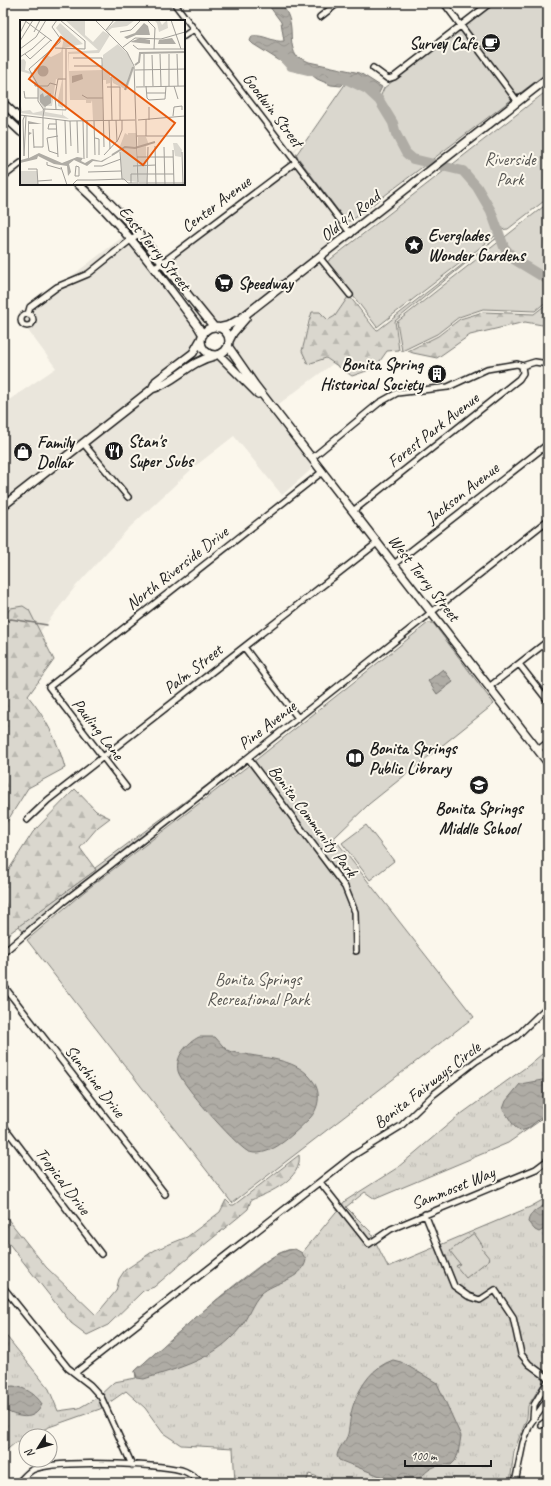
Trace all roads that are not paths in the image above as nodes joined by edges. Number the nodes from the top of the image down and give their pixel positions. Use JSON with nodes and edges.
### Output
{"nodes":[{"id":1,"x":174,"y":3,"type":"edge"},
{"id":2,"x":338,"y":3,"type":"edge"},
{"id":3,"x":444,"y":3,"type":"edge"},
{"id":4,"x":490,"y":3,"type":"edge"},
{"id":5,"x":320,"y":17,"type":"dead end"},
{"id":6,"x":460,"y":26,"type":"junction"},
{"id":7,"x":194,"y":29,"type":"junction"},
{"id":8,"x":185,"y":35,"type":"edge"},
{"id":9,"x":372,"y":68,"type":"dead end"},
{"id":10,"x":548,"y":78,"type":"edge"},
{"id":11,"x":548,"y":84,"type":"edge"},
{"id":12,"x":518,"y":102,"type":"junction"},
{"id":13,"x":3,"y":103,"type":"edge"},
{"id":14,"x":3,"y":115,"type":"edge"},
{"id":15,"x":20,"y":119,"type":"edge"},
{"id":16,"x":20,"y":131,"type":"edge"},
{"id":17,"x":457,"y":151,"type":"junction"},
{"id":18,"x":296,"y":162,"type":"junction"},
{"id":19,"x":20,"y":164,"type":"edge"},
{"id":20,"x":3,"y":177,"type":"edge"},
{"id":21,"x":79,"y":185,"type":"edge"},
{"id":22,"x":93,"y":185,"type":"edge"},
{"id":23,"x":138,"y":234,"type":"junction"},
{"id":24,"x":350,"y":234,"type":"junction"},
{"id":25,"x":131,"y":240,"type":"junction"},
{"id":26,"x":320,"y":258,"type":"junction"},
{"id":27,"x":162,"y":264,"type":"junction"},
{"id":28,"x":154,"y":270,"type":"junction"},
{"id":29,"x":350,"y":295,"type":"dead end"},
{"id":30,"x":260,"y":304,"type":"junction"},
{"id":31,"x":28,"y":314,"type":"dead end"},
{"id":32,"x":216,"y":328,"type":"junction"},
{"id":33,"x":202,"y":337,"type":"junction"},
{"id":34,"x":229,"y":344,"type":"junction"},
{"id":35,"x":216,"y":355,"type":"junction"},
{"id":36,"x":548,"y":364,"type":"edge"},
{"id":37,"x":522,"y":366,"type":"junction"},
{"id":38,"x":152,"y":389,"type":"junction"},
{"id":39,"x":276,"y":412,"type":"junction"},
{"id":40,"x":83,"y":442,"type":"junction"},
{"id":41,"x":548,"y":444,"type":"edge"},
{"id":42,"x":312,"y":458,"type":"junction"},
{"id":43,"x":322,"y":472,"type":"junction"},
{"id":44,"x":128,"y":497,"type":"dead end"},
{"id":45,"x":3,"y":506,"type":"edge"},
{"id":46,"x":353,"y":511,"type":"junction"},
{"id":47,"x":548,"y":520,"type":"edge"},
{"id":48,"x":378,"y":543,"type":"junction"},
{"id":49,"x":394,"y":564,"type":"junction"},
{"id":50,"x":432,"y":612,"type":"junction"},
{"id":51,"x":548,"y":641,"type":"edge"},
{"id":52,"x":244,"y":647,"type":"junction"},
{"id":53,"x":519,"y":664,"type":"junction"},
{"id":54,"x":48,"y":687,"type":"joint"},
{"id":55,"x":489,"y":687,"type":"junction"},
{"id":56,"x":548,"y":700,"type":"edge"},
{"id":57,"x":298,"y":718,"type":"junction"},
{"id":58,"x":548,"y":742,"type":"edge"},
{"id":59,"x":538,"y":750,"type":"junction"},
{"id":60,"x":103,"y":757,"type":"junction"},
{"id":61,"x":248,"y":758,"type":"junction"},
{"id":62,"x":548,"y":763,"type":"edge"},
{"id":63,"x":126,"y":788,"type":"dead end"},
{"id":64,"x":27,"y":820,"type":"dead end"},
{"id":65,"x":356,"y":950,"type":"dead end"},
{"id":66,"x":3,"y":953,"type":"edge"},
{"id":67,"x":3,"y":985,"type":"edge"},
{"id":68,"x":548,"y":1006,"type":"edge"},
{"id":69,"x":3,"y":1126,"type":"edge"},
{"id":70,"x":548,"y":1160,"type":"edge"},
{"id":71,"x":320,"y":1182,"type":"junction"},
{"id":72,"x":165,"y":1194,"type":"dead end"},
{"id":73,"x":425,"y":1214,"type":"junction"},
{"id":74,"x":101,"y":1254,"type":"dead end"},
{"id":75,"x":3,"y":1287,"type":"edge"},
{"id":76,"x":75,"y":1373,"type":"junction"},
{"id":77,"x":548,"y":1378,"type":"edge"},
{"id":78,"x":548,"y":1382,"type":"edge"},
{"id":79,"x":548,"y":1399,"type":"edge"},
{"id":80,"x":533,"y":1418,"type":"junction"},
{"id":81,"x":548,"y":1420,"type":"edge"},
{"id":82,"x":541,"y":1425,"type":"dead end"},
{"id":83,"x":132,"y":1465,"type":"junction"},
{"id":84,"x":18,"y":1483,"type":"edge"},
{"id":85,"x":202,"y":1483,"type":"edge"},
{"id":86,"x":515,"y":1483,"type":"edge"}],
"edges":[{"from":1,"to":7,"type":"street","name":"Goodwin Street"},
{"from":2,"to":5,"type":"street"},
{"from":3,"to":6,"type":"street"},
{"from":4,"to":6,"type":"street"},
{"from":6,"to":9,"type":"street"},
{"from":6,"to":12,"type":"street"},
{"from":7,"to":8,"type":"street"},
{"from":7,"to":18,"type":"street","name":"Goodwin Street"},
{"from":10,"to":12,"type":"street","name":"Old 41 Road"},
{"from":11,"to":17,"type":"street","name":"Old 41 Road"},
{"from":12,"to":17,"type":"street","name":"Old 41 Road"},
{"from":13,"to":15,"type":"street"},
{"from":14,"to":16,"type":"street"},
{"from":17,"to":24,"type":"street","name":"Old 41 Road"},
{"from":18,"to":24,"type":"street","name":"Goodwin Street"},
{"from":18,"to":27,"type":"street","name":"Center Avenue"},
{"from":19,"to":20,"type":"street"},
{"from":21,"to":25,"type":"street","name":"East Terry Street"},
{"from":22,"to":23,"type":"street","name":"East Terry Street"},
{"from":23,"to":25,"type":"street"},
{"from":23,"to":27,"type":"street","name":"East Terry Street"},
{"from":24,"to":26,"type":"street","name":"Old 41 Road"},
{"from":25,"to":28,"type":"street","name":"East Terry Street"},
{"from":25,"to":31,"type":"street"},
{"from":26,"to":29,"type":"street"},
{"from":26,"to":30,"type":"street","name":"Old 41 Road"},
{"from":27,"to":28,"type":"street","name":"Center Avenue"},
{"from":27,"to":32,"type":"street","name":"East Terry Street"},
{"from":28,"to":33,"type":"street","name":"East Terry Street"},
{"from":30,"to":32,"type":"street","name":"Old 41 Road"},
{"from":30,"to":34,"type":"street","name":"Old 41 Road"},
{"from":32,"to":33,"type":"street"},
{"from":32,"to":34,"type":"street"},
{"from":33,"to":35,"type":"street"},
{"from":33,"to":38,"type":"street"},
{"from":34,"to":35,"type":"street"},
{"from":34,"to":39,"type":"street","name":"West Terry Street"},
{"from":35,"to":38,"type":"street"},
{"from":35,"to":39,"type":"street","name":"West Terry Street"},
{"from":36,"to":37,"type":"street"},
{"from":37,"to":42,"type":"street"},
{"from":37,"to":46,"type":"street","name":"Forest Park Avenue"},
{"from":38,"to":40,"type":"street"},
{"from":39,"to":42,"type":"street","name":"West Terry Street"},
{"from":40,"to":44,"type":"street"},
{"from":40,"to":45,"type":"street"},
{"from":41,"to":49,"type":"street","name":"Jackson Avenue"},
{"from":42,"to":43,"type":"street","name":"West Terry Street"},
{"from":43,"to":46,"type":"street","name":"West Terry Street"},
{"from":43,"to":54,"type":"street","name":"North Riverside Drive"},
{"from":46,"to":48,"type":"street","name":"West Terry Street"},
{"from":47,"to":50,"type":"street","name":"Pine Avenue"},
{"from":48,"to":49,"type":"street","name":"West Terry Street"},
{"from":48,"to":52,"type":"street","name":"Palm Street"},
{"from":49,"to":50,"type":"street","name":"West Terry Street"},
{"from":50,"to":55,"type":"street","name":"West Terry Street"},
{"from":50,"to":57,"type":"street","name":"Pine Avenue"},
{"from":51,"to":53,"type":"street"},
{"from":52,"to":57,"type":"street"},
{"from":52,"to":60,"type":"street","name":"Palm Street"},
{"from":53,"to":55,"type":"street"},
{"from":53,"to":56,"type":"street"},
{"from":54,"to":60,"type":"street","name":"Pauling Lane"},
{"from":55,"to":59,"type":"street","name":"West Terry Street"},
{"from":57,"to":61,"type":"street","name":"Pine Avenue"},
{"from":58,"to":59,"type":"street"},
{"from":59,"to":62,"type":"street","name":"West Terry Street"},
{"from":60,"to":63,"type":"street","name":"Pauling Lane"},
{"from":60,"to":64,"type":"street","name":"Palm Street"},
{"from":61,"to":65,"type":"street","name":"Bonita Community Park"},
{"from":61,"to":66,"type":"street","name":"Pine Avenue"},
{"from":67,"to":72,"type":"street","name":"Sunshine Drive"},
{"from":68,"to":71,"type":"street","name":"Bonita Fairways Circle"},
{"from":69,"to":74,"type":"street","name":"Tropical Drive"},
{"from":70,"to":73,"type":"street","name":"Sammoset Way"},
{"from":71,"to":73,"type":"street","name":"Sammoset Way"},
{"from":71,"to":76,"type":"street","name":"Bonita Fairways Circle"},
{"from":73,"to":77,"type":"street"},
{"from":75,"to":76,"type":"street"},
{"from":76,"to":83,"type":"street"},
{"from":78,"to":80,"type":"street"},
{"from":79,"to":80,"type":"street"},
{"from":80,"to":86,"type":"street"},
{"from":81,"to":82,"type":"street"},
{"from":83,"to":84,"type":"street"},
{"from":83,"to":85,"type":"street"}]}
